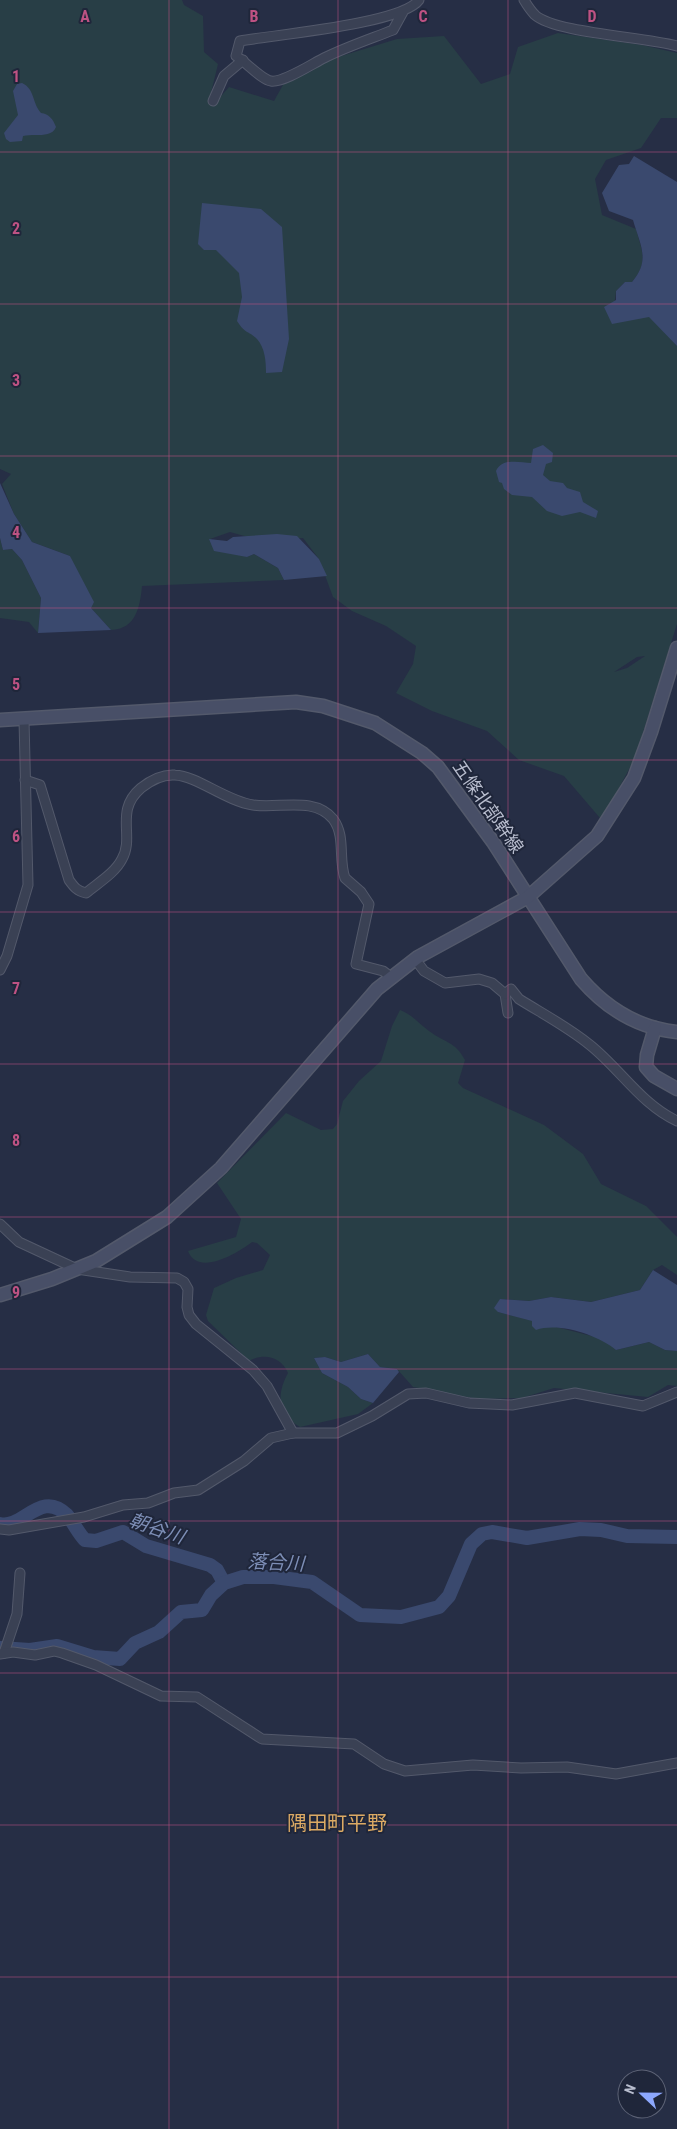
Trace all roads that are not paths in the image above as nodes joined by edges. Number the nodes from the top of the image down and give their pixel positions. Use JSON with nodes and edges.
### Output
{"nodes":[{"id":1,"x":419,"y":0,"type":"edge"},
{"id":2,"x":524,"y":0,"type":"edge"},
{"id":3,"x":404,"y":10,"type":"junction"},
{"id":4,"x":677,"y":46,"type":"edge"},
{"id":5,"x":243,"y":60,"type":"junction"},
{"id":6,"x":213,"y":101,"type":"dead end"},
{"id":7,"x":677,"y":648,"type":"edge"},
{"id":8,"x":0,"y":720,"type":"edge"},
{"id":9,"x":24,"y":720,"type":"junction"},
{"id":10,"x":25,"y":780,"type":"junction"},
{"id":11,"x":528,"y":897,"type":"junction"},
{"id":12,"x":415,"y":960,"type":"junction"},
{"id":13,"x":0,"y":970,"type":"edge"},
{"id":14,"x":391,"y":977,"type":"junction"},
{"id":15,"x":508,"y":991,"type":"junction"},
{"id":16,"x":508,"y":1013,"type":"dead end"},
{"id":17,"x":655,"y":1028,"type":"junction"},
{"id":18,"x":677,"y":1032,"type":"edge"},
{"id":19,"x":677,"y":1088,"type":"edge"},
{"id":20,"x":677,"y":1121,"type":"edge"},
{"id":21,"x":0,"y":1224,"type":"edge"},
{"id":22,"x":76,"y":1269,"type":"junction"},
{"id":23,"x":0,"y":1295,"type":"edge"},
{"id":24,"x":677,"y":1392,"type":"edge"},
{"id":25,"x":293,"y":1433,"type":"junction"},
{"id":26,"x":0,"y":1529,"type":"edge"},
{"id":27,"x":20,"y":1573,"type":"dead end"},
{"id":28,"x":2,"y":1653,"type":"edge"},
{"id":29,"x":677,"y":1763,"type":"edge"}],
"edges":[{"from":1,"to":3,"type":"street"},
{"from":2,"to":4,"type":"street"},
{"from":3,"to":5,"type":"street"},
{"from":3,"to":5,"type":"street"},
{"from":5,"to":6,"type":"street"},
{"from":7,"to":11,"type":"street"},
{"from":8,"to":9,"type":"street","name":"五條北部幹線"},
{"from":9,"to":10,"type":"street"},
{"from":9,"to":11,"type":"street","name":"五條北部幹線"},
{"from":10,"to":13,"type":"street"},
{"from":10,"to":14,"type":"street"},
{"from":11,"to":12,"type":"street"},
{"from":11,"to":17,"type":"street","name":"五條北部幹線"},
{"from":12,"to":14,"type":"street"},
{"from":12,"to":15,"type":"street"},
{"from":14,"to":22,"type":"street"},
{"from":15,"to":16,"type":"street"},
{"from":15,"to":20,"type":"street"},
{"from":17,"to":18,"type":"street","name":"五條北部幹線"},
{"from":17,"to":19,"type":"street"},
{"from":21,"to":22,"type":"street"},
{"from":22,"to":23,"type":"street"},
{"from":22,"to":25,"type":"street"},
{"from":24,"to":25,"type":"street"},
{"from":25,"to":26,"type":"street"},
{"from":27,"to":28,"type":"street"},
{"from":28,"to":29,"type":"street"}]}
